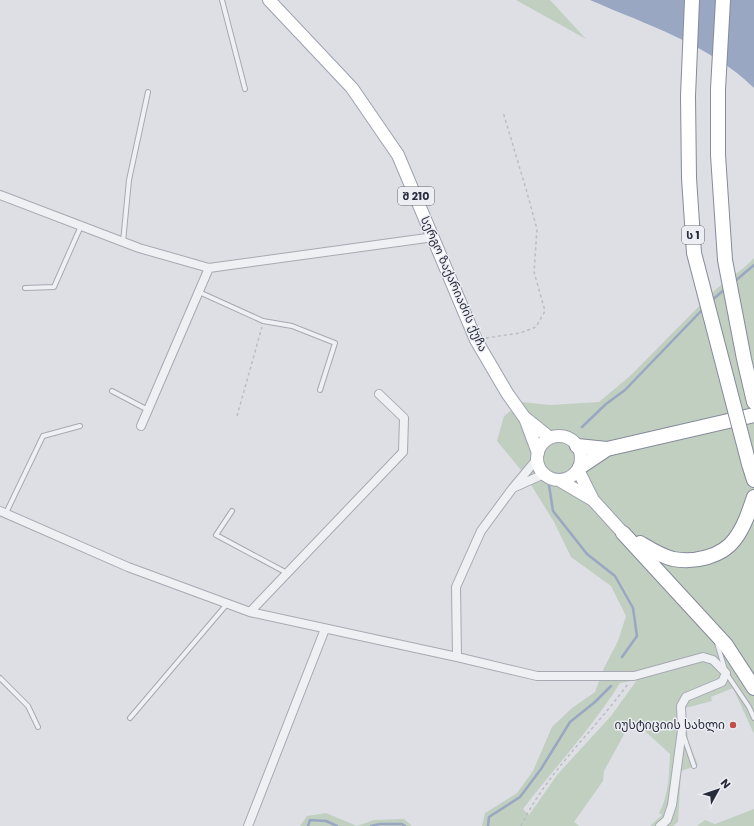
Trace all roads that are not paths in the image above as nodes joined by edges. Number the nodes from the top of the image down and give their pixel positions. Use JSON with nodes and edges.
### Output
{"nodes":[{"id":1,"x":222,"y":0,"type":"edge"},
{"id":2,"x":269,"y":0,"type":"edge"},
{"id":3,"x":692,"y":0,"type":"edge"},
{"id":4,"x":723,"y":0,"type":"edge"},
{"id":5,"x":245,"y":89,"type":"dead end"},
{"id":6,"x":148,"y":92,"type":"dead end"},
{"id":7,"x":0,"y":195,"type":"edge"},
{"id":8,"x":82,"y":226,"type":"junction"},
{"id":9,"x":434,"y":237,"type":"junction"},
{"id":10,"x":123,"y":242,"type":"junction"},
{"id":11,"x":210,"y":268,"type":"junction"},
{"id":12,"x":25,"y":288,"type":"dead end"},
{"id":13,"x":199,"y":292,"type":"junction"},
{"id":14,"x":320,"y":390,"type":"dead end"},
{"id":15,"x":112,"y":391,"type":"dead end"},
{"id":16,"x":379,"y":394,"type":"dead end"},
{"id":17,"x":754,"y":402,"type":"edge"},
{"id":18,"x":148,"y":410,"type":"junction"},
{"id":19,"x":754,"y":415,"type":"edge"},
{"id":20,"x":524,"y":417,"type":"junction"},
{"id":21,"x":80,"y":426,"type":"dead end"},
{"id":22,"x":141,"y":426,"type":"dead end"},
{"id":23,"x":550,"y":438,"type":"junction"},
{"id":24,"x":577,"y":446,"type":"junction"},
{"id":25,"x":608,"y":449,"type":"junction"},
{"id":26,"x":537,"y":456,"type":"junction"},
{"id":27,"x":578,"y":469,"type":"junction"},
{"id":28,"x":544,"y":474,"type":"junction"},
{"id":29,"x":559,"y":480,"type":"junction"},
{"id":30,"x":754,"y":480,"type":"edge"},
{"id":31,"x":512,"y":488,"type":"junction"},
{"id":32,"x":754,"y":497,"type":"edge"},
{"id":33,"x":593,"y":500,"type":"junction"},
{"id":34,"x":232,"y":511,"type":"dead end"},
{"id":35,"x":3,"y":512,"type":"edge"},
{"id":36,"x":623,"y":533,"type":"junction"},
{"id":37,"x":287,"y":573,"type":"junction"},
{"id":38,"x":227,"y":604,"type":"junction"},
{"id":39,"x":250,"y":612,"type":"junction"},
{"id":40,"x":325,"y":629,"type":"junction"},
{"id":41,"x":714,"y":632,"type":"junction"},
{"id":42,"x":457,"y":656,"type":"junction"},
{"id":43,"x":726,"y":672,"type":"junction"},
{"id":44,"x":0,"y":678,"type":"edge"},
{"id":45,"x":754,"y":688,"type":"edge"},
{"id":46,"x":130,"y":718,"type":"dead end"},
{"id":47,"x":754,"y":718,"type":"edge"},
{"id":48,"x":38,"y":727,"type":"dead end"},
{"id":49,"x":682,"y":730,"type":"junction"},
{"id":50,"x":694,"y":766,"type":"dead end"},
{"id":51,"x":248,"y":826,"type":"edge"},
{"id":52,"x":660,"y":826,"type":"edge"}],
"edges":[{"from":1,"to":5,"type":"lane"},
{"from":2,"to":9,"type":"main road","name":"სერგო ზაქარიაძის ქუჩა","number":"შ 210"},
{"from":3,"to":30,"type":"highway","number":"ს 1","bridge":true},
{"from":4,"to":17,"type":"highway"},
{"from":6,"to":10,"type":"lane"},
{"from":7,"to":8,"type":"street"},
{"from":8,"to":10,"type":"street"},
{"from":8,"to":12,"type":"lane"},
{"from":9,"to":11,"type":"street"},
{"from":9,"to":20,"type":"main road","name":"სერგო ზაქარიაძის ქუჩა","number":"შ 210"},
{"from":10,"to":11,"type":"street"},
{"from":11,"to":13,"type":"street"},
{"from":13,"to":14,"type":"lane"},
{"from":13,"to":18,"type":"street"},
{"from":15,"to":18,"type":"lane"},
{"from":16,"to":37,"type":"street"},
{"from":18,"to":22,"type":"street"},
{"from":19,"to":25,"type":"highway"},
{"from":20,"to":23,"type":"main road","name":"სერგო ზაქარიაძის ქუჩა","number":"შ 210"},
{"from":20,"to":26,"type":"main road","name":"სერგო ზაქარიაძის ქუჩა","number":"შ 210"},
{"from":21,"to":35,"type":"lane"},
{"from":23,"to":24,"type":"main road"},
{"from":23,"to":26,"type":"main road"},
{"from":24,"to":25,"type":"highway"},
{"from":24,"to":27,"type":"main road"},
{"from":25,"to":27,"type":"highway"},
{"from":26,"to":28,"type":"main road"},
{"from":26,"to":31,"type":"street"},
{"from":27,"to":29,"type":"main road"},
{"from":27,"to":33,"type":"main road"},
{"from":28,"to":29,"type":"main road"},
{"from":28,"to":31,"type":"street"},
{"from":29,"to":33,"type":"main road"},
{"from":31,"to":42,"type":"street"},
{"from":32,"to":36,"type":"highway"},
{"from":33,"to":36,"type":"main road"},
{"from":34,"to":37,"type":"lane"},
{"from":35,"to":38,"type":"street"},
{"from":36,"to":41,"type":"highway"},
{"from":37,"to":39,"type":"street"},
{"from":38,"to":39,"type":"street"},
{"from":38,"to":46,"type":"lane"},
{"from":39,"to":40,"type":"street"},
{"from":40,"to":42,"type":"street"},
{"from":40,"to":51,"type":"street"},
{"from":41,"to":43,"type":"lane"},
{"from":41,"to":45,"type":"highway"},
{"from":42,"to":43,"type":"street"},
{"from":43,"to":47,"type":"lane"},
{"from":43,"to":49,"type":"street"},
{"from":44,"to":48,"type":"lane"},
{"from":49,"to":50,"type":"lane"},
{"from":49,"to":52,"type":"street"}]}
